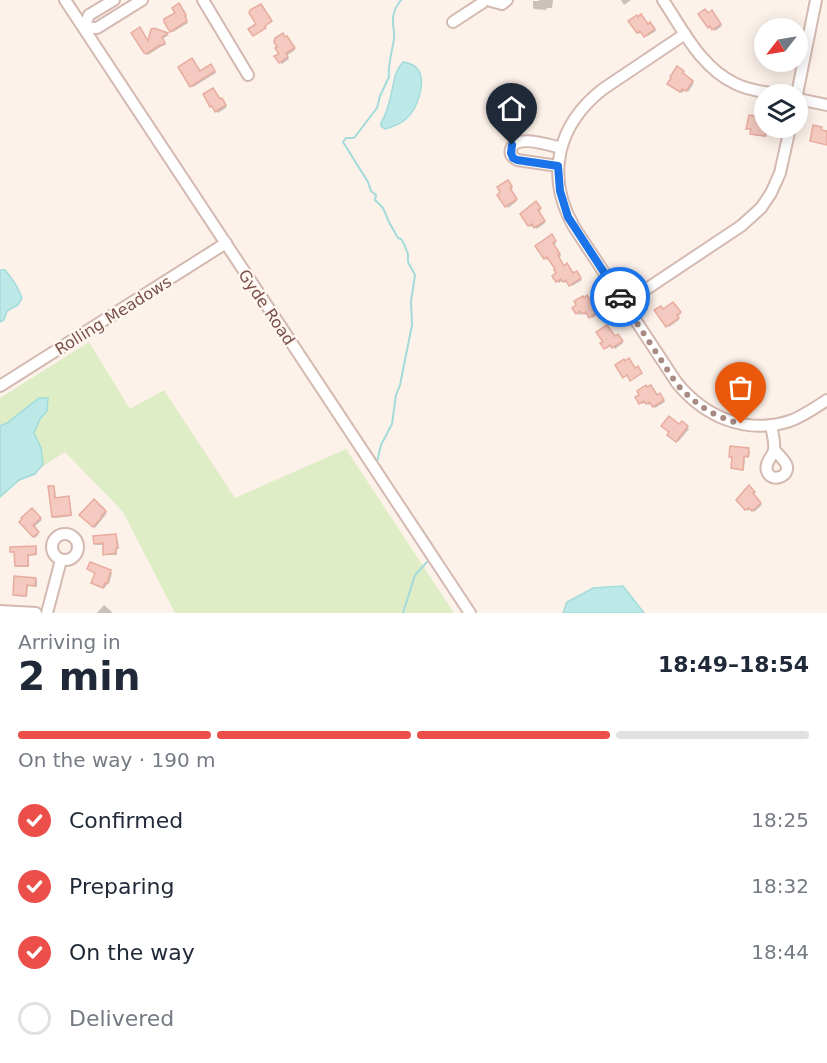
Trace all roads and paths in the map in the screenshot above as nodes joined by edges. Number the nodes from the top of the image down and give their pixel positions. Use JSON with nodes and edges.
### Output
{"nodes":[{"id":1,"x":65,"y":0,"type":"edge"},
{"id":2,"x":114,"y":0,"type":"edge"},
{"id":3,"x":142,"y":0,"type":"edge"},
{"id":4,"x":203,"y":0,"type":"edge"},
{"id":5,"x":486,"y":0,"type":"edge"},
{"id":6,"x":507,"y":0,"type":"edge"},
{"id":7,"x":663,"y":0,"type":"edge"},
{"id":8,"x":816,"y":0,"type":"edge"},
{"id":9,"x":453,"y":22,"type":"dead end"},
{"id":10,"x":84,"y":28,"type":"junction"},
{"id":11,"x":686,"y":34,"type":"junction"},
{"id":12,"x":248,"y":75,"type":"dead end"},
{"id":13,"x":799,"y":84,"type":"edge"},
{"id":14,"x":754,"y":89,"type":"edge"},
{"id":15,"x":808,"y":101,"type":"edge"},
{"id":16,"x":827,"y":105,"type":"edge"},
{"id":17,"x":788,"y":138,"type":"edge"},
{"id":18,"x":561,"y":148,"type":"junction"},
{"id":19,"x":558,"y":166,"type":"junction"},
{"id":20,"x":226,"y":243,"type":"junction"},
{"id":21,"x":624,"y":304,"type":"junction"},
{"id":22,"x":0,"y":386,"type":"edge"},
{"id":23,"x":827,"y":400,"type":"edge"},
{"id":24,"x":771,"y":425,"type":"junction"},
{"id":25,"x":774,"y":449,"type":"dead end"},
{"id":26,"x":61,"y":560,"type":"dead end"},
{"id":27,"x":0,"y":611,"type":"edge"},
{"id":28,"x":36,"y":613,"type":"edge"},
{"id":29,"x":47,"y":613,"type":"edge"},
{"id":30,"x":470,"y":613,"type":"edge"}],
"edges":[{"from":1,"to":10,"type":"street","name":"Gyde Road"},
{"from":2,"to":10,"type":"street"},
{"from":3,"to":10,"type":"street"},
{"from":4,"to":12,"type":"street"},
{"from":5,"to":6,"type":"street"},
{"from":5,"to":9,"type":"street"},
{"from":7,"to":11,"type":"street"},
{"from":8,"to":13,"type":"street"},
{"from":10,"to":20,"type":"street","name":"Gyde Road"},
{"from":11,"to":14,"type":"street"},
{"from":11,"to":18,"type":"street"},
{"from":15,"to":16,"type":"street"},
{"from":17,"to":21,"type":"street"},
{"from":18,"to":19,"type":"street"},
{"from":18,"to":19,"type":"street"},
{"from":19,"to":21,"type":"street"},
{"from":20,"to":22,"type":"street","name":"Rolling Meadows"},
{"from":20,"to":30,"type":"street","name":"Gyde Road"},
{"from":21,"to":24,"type":"street"},
{"from":23,"to":24,"type":"street"},
{"from":24,"to":25,"type":"street"},
{"from":26,"to":29,"type":"street"},
{"from":27,"to":28,"type":"street"}]}
